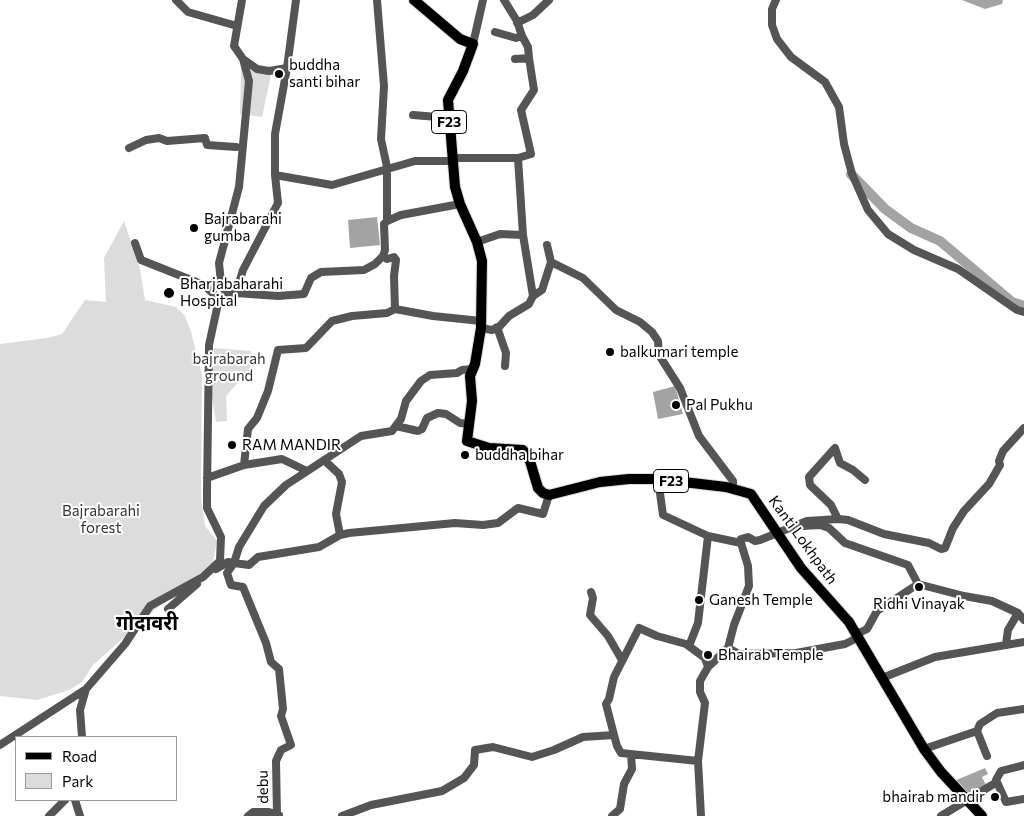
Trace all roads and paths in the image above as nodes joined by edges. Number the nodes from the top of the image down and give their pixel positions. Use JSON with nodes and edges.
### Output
{"nodes":[{"id":1,"x":176,"y":0,"type":"edge"},
{"id":2,"x":242,"y":0,"type":"edge"},
{"id":3,"x":296,"y":0,"type":"edge"},
{"id":4,"x":377,"y":0,"type":"edge"},
{"id":5,"x":414,"y":0,"type":"edge"},
{"id":6,"x":484,"y":0,"type":"edge"},
{"id":7,"x":504,"y":0,"type":"edge"},
{"id":8,"x":549,"y":0,"type":"edge"},
{"id":9,"x":776,"y":0,"type":"edge"},
{"id":10,"x":517,"y":23,"type":"junction"},
{"id":11,"x":237,"y":26,"type":"junction"},
{"id":12,"x":495,"y":32,"type":"dead end"},
{"id":13,"x":522,"y":36,"type":"junction"},
{"id":14,"x":473,"y":44,"type":"junction"},
{"id":15,"x":529,"y":58,"type":"junction"},
{"id":16,"x":243,"y":59,"type":"junction"},
{"id":17,"x":515,"y":59,"type":"dead end"},
{"id":18,"x":287,"y":68,"type":"junction"},
{"id":19,"x":413,"y":116,"type":"dead end"},
{"id":20,"x":449,"y":118,"type":"junction"},
{"id":21,"x":236,"y":147,"type":"dead end"},
{"id":22,"x":129,"y":148,"type":"dead end"},
{"id":23,"x":518,"y":158,"type":"junction"},
{"id":24,"x":452,"y":159,"type":"junction"},
{"id":25,"x":387,"y":167,"type":"junction"},
{"id":26,"x":275,"y":175,"type":"junction"},
{"id":27,"x":460,"y":204,"type":"junction"},
{"id":28,"x":387,"y":221,"type":"junction"},
{"id":29,"x":522,"y":235,"type":"junction"},
{"id":30,"x":477,"y":242,"type":"junction"},
{"id":31,"x":136,"y":243,"type":"dead end"},
{"id":32,"x":547,"y":245,"type":"dead end"},
{"id":33,"x":383,"y":256,"type":"junction"},
{"id":34,"x":551,"y":262,"type":"junction"},
{"id":35,"x":236,"y":293,"type":"junction"},
{"id":36,"x":533,"y":296,"type":"junction"},
{"id":37,"x":223,"y":297,"type":"junction"},
{"id":38,"x":395,"y":309,"type":"junction"},
{"id":39,"x":1024,"y":312,"type":"edge"},
{"id":40,"x":481,"y":324,"type":"junction"},
{"id":41,"x":496,"y":328,"type":"junction"},
{"id":42,"x":505,"y":366,"type":"dead end"},
{"id":43,"x":472,"y":369,"type":"junction"},
{"id":44,"x":470,"y":424,"type":"junction"},
{"id":45,"x":396,"y":426,"type":"junction"},
{"id":46,"x":1024,"y":428,"type":"edge"},
{"id":47,"x":324,"y":460,"type":"junction"},
{"id":48,"x":244,"y":465,"type":"junction"},
{"id":49,"x":307,"y":471,"type":"junction"},
{"id":50,"x":207,"y":478,"type":"junction"},
{"id":51,"x":658,"y":479,"type":"junction"},
{"id":52,"x":865,"y":480,"type":"dead end"},
{"id":53,"x":733,"y":488,"type":"junction"},
{"id":54,"x":549,"y":495,"type":"junction"},
{"id":55,"x":838,"y":519,"type":"junction"},
{"id":56,"x":790,"y":526,"type":"junction"},
{"id":57,"x":776,"y":533,"type":"junction"},
{"id":58,"x":340,"y":535,"type":"junction"},
{"id":59,"x":708,"y":536,"type":"junction"},
{"id":60,"x":742,"y":543,"type":"junction"},
{"id":61,"x":234,"y":562,"type":"junction"},
{"id":62,"x":918,"y":584,"type":"junction"},
{"id":63,"x":591,"y":592,"type":"dead end"},
{"id":64,"x":168,"y":609,"type":"dead end"},
{"id":65,"x":1018,"y":613,"type":"junction"},
{"id":66,"x":1024,"y":620,"type":"edge"},
{"id":67,"x":858,"y":636,"type":"junction"},
{"id":68,"x":1024,"y":642,"type":"edge"},
{"id":69,"x":1006,"y":644,"type":"junction"},
{"id":70,"x":689,"y":646,"type":"junction"},
{"id":71,"x":728,"y":648,"type":"junction"},
{"id":72,"x":622,"y":660,"type":"junction"},
{"id":73,"x":708,"y":667,"type":"junction"},
{"id":74,"x":882,"y":678,"type":"junction"},
{"id":75,"x":86,"y":689,"type":"junction"},
{"id":76,"x":1024,"y":709,"type":"edge"},
{"id":77,"x":977,"y":731,"type":"junction"},
{"id":78,"x":614,"y":735,"type":"junction"},
{"id":79,"x":82,"y":736,"type":"edge"},
{"id":80,"x":0,"y":745,"type":"edge"},
{"id":81,"x":924,"y":749,"type":"junction"},
{"id":82,"x":631,"y":754,"type":"junction"},
{"id":83,"x":986,"y":756,"type":"dead end"},
{"id":84,"x":698,"y":761,"type":"junction"},
{"id":85,"x":1024,"y":765,"type":"edge"},
{"id":86,"x":996,"y":780,"type":"junction"},
{"id":87,"x":1024,"y":799,"type":"edge"},
{"id":88,"x":967,"y":800,"type":"junction"},
{"id":89,"x":64,"y":801,"type":"edge"},
{"id":90,"x":75,"y":801,"type":"edge"},
{"id":91,"x":279,"y":815,"type":"edge"},
{"id":92,"x":49,"y":816,"type":"edge"},
{"id":93,"x":80,"y":816,"type":"edge"},
{"id":94,"x":248,"y":816,"type":"edge"},
{"id":95,"x":342,"y":816,"type":"edge"},
{"id":96,"x":612,"y":816,"type":"edge"},
{"id":97,"x":701,"y":816,"type":"edge"},
{"id":98,"x":941,"y":816,"type":"edge"},
{"id":99,"x":982,"y":816,"type":"edge"}],
"edges":[{"from":1,"to":11,"type":"street"},
{"from":2,"to":11,"type":"street"},
{"from":3,"to":18,"type":"street"},
{"from":4,"to":25,"type":"street"},
{"from":5,"to":14,"type":"main road"},
{"from":6,"to":14,"type":"street"},
{"from":7,"to":10,"type":"street"},
{"from":8,"to":10,"type":"street"},
{"from":9,"to":39,"type":"street"},
{"from":10,"to":13,"type":"street"},
{"from":11,"to":16,"type":"street"},
{"from":12,"to":13,"type":"street"},
{"from":13,"to":15,"type":"street"},
{"from":14,"to":20,"type":"main road","number":"F23"},
{"from":15,"to":17,"type":"street"},
{"from":15,"to":23,"type":"street"},
{"from":16,"to":18,"type":"street"},
{"from":16,"to":37,"type":"street"},
{"from":18,"to":26,"type":"street"},
{"from":19,"to":20,"type":"street"},
{"from":20,"to":24,"type":"main road","number":"F23"},
{"from":21,"to":22,"type":"street"},
{"from":23,"to":24,"type":"street"},
{"from":23,"to":29,"type":"street"},
{"from":24,"to":25,"type":"street"},
{"from":24,"to":27,"type":"main road","number":"F23"},
{"from":25,"to":26,"type":"street"},
{"from":25,"to":28,"type":"street"},
{"from":26,"to":35,"type":"street"},
{"from":27,"to":28,"type":"street"},
{"from":27,"to":30,"type":"main road","number":"F23"},
{"from":28,"to":33,"type":"street"},
{"from":29,"to":30,"type":"street"},
{"from":29,"to":36,"type":"street"},
{"from":30,"to":40,"type":"main road","number":"F23"},
{"from":31,"to":37,"type":"street"},
{"from":32,"to":34,"type":"street"},
{"from":33,"to":35,"type":"street"},
{"from":33,"to":38,"type":"street"},
{"from":34,"to":36,"type":"street"},
{"from":34,"to":53,"type":"street"},
{"from":35,"to":37,"type":"street"},
{"from":36,"to":41,"type":"street"},
{"from":37,"to":50,"type":"street"},
{"from":38,"to":40,"type":"street"},
{"from":38,"to":48,"type":"street"},
{"from":40,"to":41,"type":"street"},
{"from":40,"to":43,"type":"main road","number":"F23"},
{"from":41,"to":42,"type":"street"},
{"from":43,"to":44,"type":"main road","number":"F23"},
{"from":43,"to":45,"type":"street"},
{"from":44,"to":45,"type":"street"},
{"from":44,"to":54,"type":"main road","number":"F23"},
{"from":45,"to":47,"type":"street"},
{"from":46,"to":55,"type":"street"},
{"from":47,"to":49,"type":"street"},
{"from":47,"to":58,"type":"street"},
{"from":48,"to":49,"type":"street"},
{"from":48,"to":50,"type":"street"},
{"from":49,"to":61,"type":"street"},
{"from":50,"to":75,"type":"street"},
{"from":51,"to":53,"type":"main road","name":"Kanti Lokhpath","number":"F23"},
{"from":51,"to":54,"type":"main road","name":"Kanti Lokhpath","number":"F23"},
{"from":51,"to":59,"type":"street"},
{"from":52,"to":55,"type":"street"},
{"from":53,"to":57,"type":"main road","name":"Kanti Lokhpath","number":"F23"},
{"from":54,"to":58,"type":"street"},
{"from":55,"to":56,"type":"street"},
{"from":56,"to":57,"type":"street"},
{"from":56,"to":62,"type":"street"},
{"from":57,"to":60,"type":"street"},
{"from":57,"to":67,"type":"main road","name":"Kanti Lokhpath","number":"F23"},
{"from":58,"to":61,"type":"street"},
{"from":59,"to":60,"type":"street"},
{"from":59,"to":70,"type":"street"},
{"from":60,"to":71,"type":"street"},
{"from":61,"to":64,"type":"street"},
{"from":61,"to":91,"type":"street","name":"debu"},
{"from":62,"to":65,"type":"street"},
{"from":62,"to":67,"type":"street"},
{"from":63,"to":72,"type":"street"},
{"from":65,"to":66,"type":"street"},
{"from":65,"to":69,"type":"street"},
{"from":67,"to":71,"type":"street"},
{"from":67,"to":74,"type":"main road","name":"Kanti Lokhpath","number":"F23"},
{"from":68,"to":69,"type":"street"},
{"from":69,"to":74,"type":"street"},
{"from":70,"to":72,"type":"street"},
{"from":70,"to":73,"type":"street"},
{"from":71,"to":73,"type":"street"},
{"from":72,"to":78,"type":"street"},
{"from":73,"to":84,"type":"street"},
{"from":74,"to":81,"type":"main road","name":"Kanti Lokhpath","number":"F23"},
{"from":75,"to":79,"type":"street"},
{"from":75,"to":80,"type":"street"},
{"from":76,"to":77,"type":"street"},
{"from":77,"to":81,"type":"street"},
{"from":77,"to":83,"type":"street"},
{"from":78,"to":82,"type":"street"},
{"from":78,"to":95,"type":"street"},
{"from":81,"to":88,"type":"main road","name":"Kanti Lokhpath","number":"F23"},
{"from":82,"to":84,"type":"street"},
{"from":82,"to":96,"type":"street"},
{"from":84,"to":97,"type":"street"},
{"from":85,"to":86,"type":"street"},
{"from":86,"to":87,"type":"street"},
{"from":86,"to":88,"type":"street"},
{"from":88,"to":98,"type":"street"},
{"from":88,"to":99,"type":"main road","name":"Kanti Lokhpath","number":"F23"},
{"from":89,"to":92,"type":"street"},
{"from":90,"to":93,"type":"street"},
{"from":91,"to":94,"type":"street"}]}
